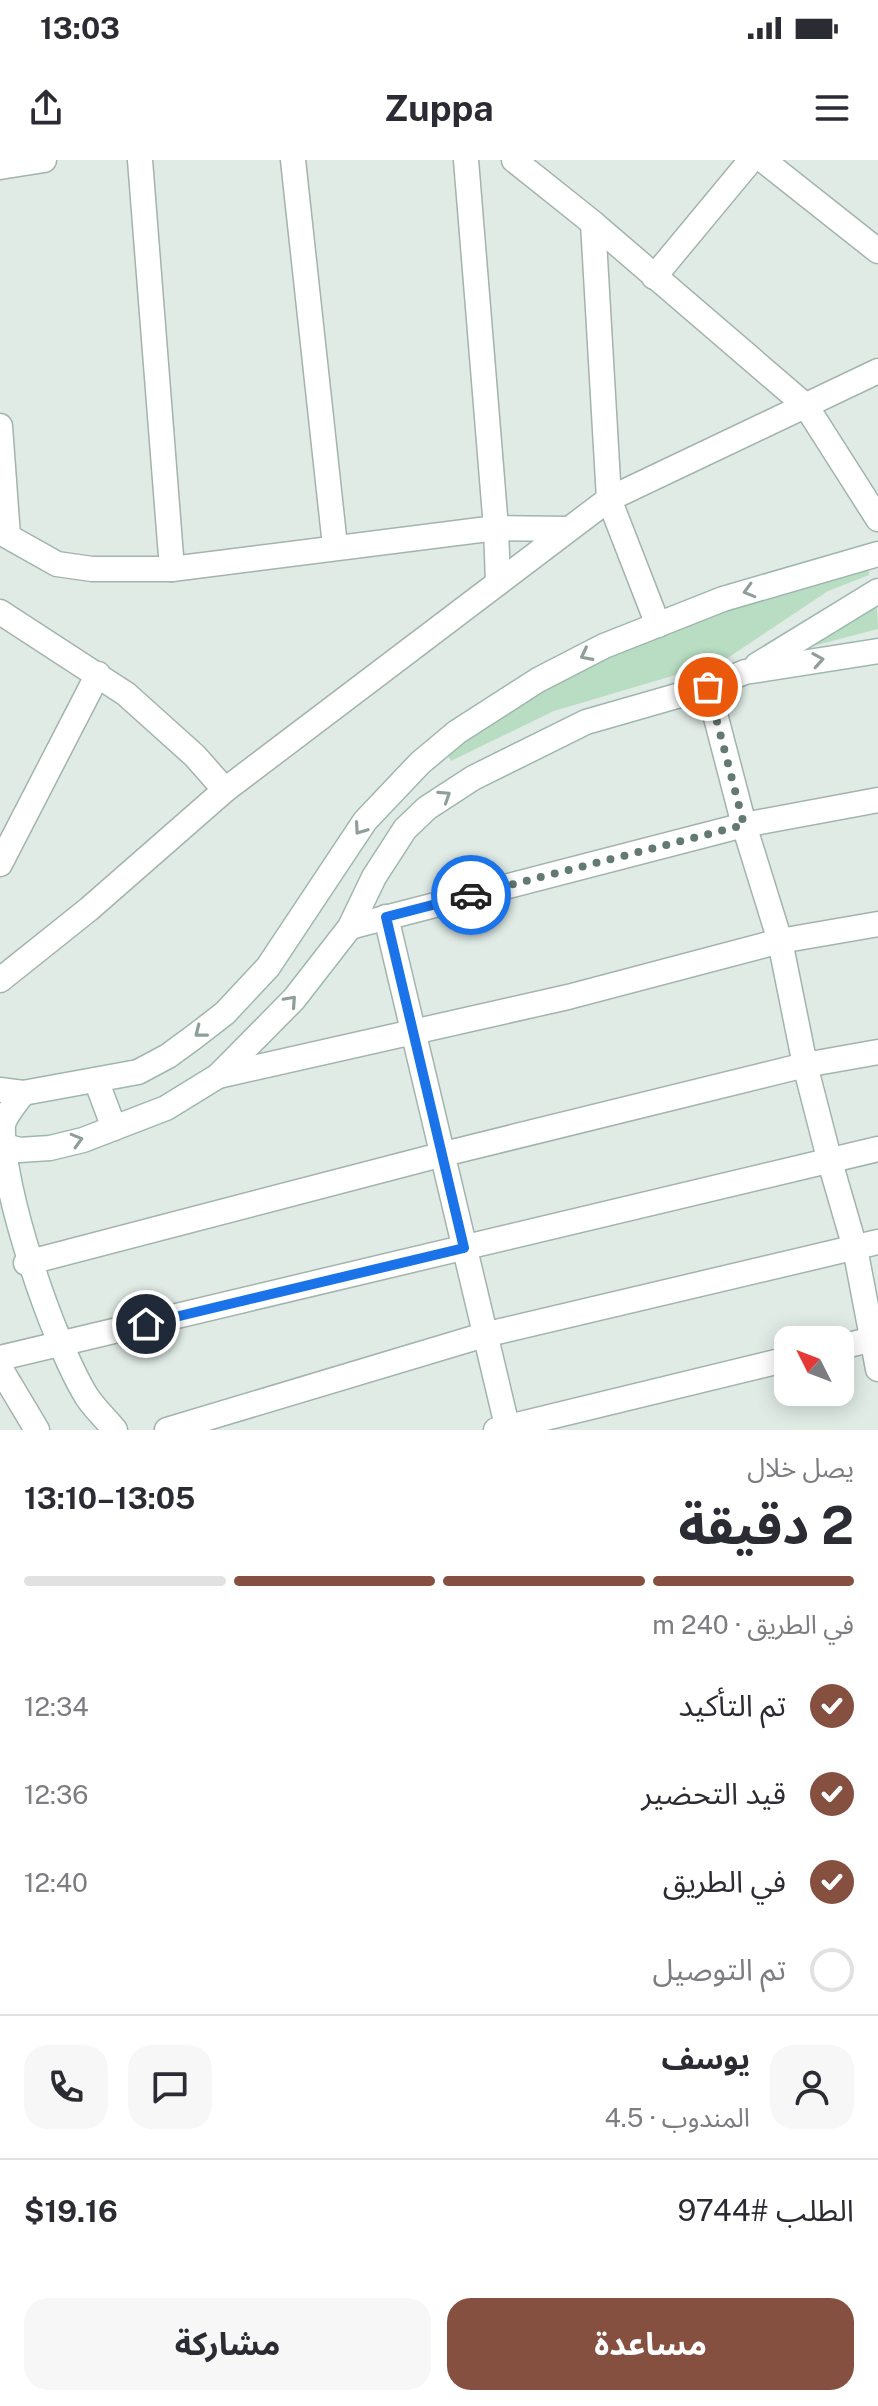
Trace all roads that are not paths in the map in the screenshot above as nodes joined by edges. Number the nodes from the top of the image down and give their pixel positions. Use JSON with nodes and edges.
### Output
{"nodes":[{"id":1,"x":44,"y":160,"type":"edge"},
{"id":2,"x":140,"y":160,"type":"edge"},
{"id":3,"x":293,"y":160,"type":"edge"},
{"id":4,"x":466,"y":160,"type":"edge"},
{"id":5,"x":514,"y":160,"type":"edge"},
{"id":6,"x":751,"y":160,"type":"edge"},
{"id":7,"x":763,"y":160,"type":"edge"},
{"id":8,"x":0,"y":167,"type":"edge"},
{"id":9,"x":593,"y":223,"type":"junction"},
{"id":10,"x":878,"y":251,"type":"edge"},
{"id":11,"x":654,"y":277,"type":"junction"},
{"id":12,"x":878,"y":371,"type":"edge"},
{"id":13,"x":806,"y":406,"type":"junction"},
{"id":14,"x":0,"y":426,"type":"edge"},
{"id":15,"x":609,"y":499,"type":"junction"},
{"id":16,"x":878,"y":519,"type":"edge"},
{"id":17,"x":496,"y":528,"type":"junction"},
{"id":18,"x":568,"y":529,"type":"junction"},
{"id":19,"x":4,"y":534,"type":"edge"},
{"id":20,"x":335,"y":546,"type":"junction"},
{"id":21,"x":878,"y":554,"type":"edge"},
{"id":22,"x":878,"y":567,"type":"edge"},
{"id":23,"x":172,"y":569,"type":"junction"},
{"id":24,"x":498,"y":583,"type":"junction"},
{"id":25,"x":878,"y":589,"type":"edge"},
{"id":26,"x":0,"y":612,"type":"edge"},
{"id":27,"x":658,"y":625,"type":"junction"},
{"id":28,"x":878,"y":651,"type":"edge"},
{"id":29,"x":745,"y":672,"type":"junction"},
{"id":30,"x":98,"y":674,"type":"junction"},
{"id":31,"x":708,"y":687,"type":"junction"},
{"id":32,"x":225,"y":790,"type":"junction"},
{"id":33,"x":878,"y":800,"type":"edge"},
{"id":34,"x":744,"y":825,"type":"junction"},
{"id":35,"x":0,"y":864,"type":"edge"},
{"id":36,"x":386,"y":917,"type":"junction"},
{"id":37,"x":878,"y":924,"type":"edge"},
{"id":38,"x":350,"y":927,"type":"junction"},
{"id":39,"x":780,"y":941,"type":"junction"},
{"id":40,"x":0,"y":980,"type":"edge"},
{"id":41,"x":413,"y":1034,"type":"junction"},
{"id":42,"x":878,"y":1052,"type":"edge"},
{"id":43,"x":805,"y":1065,"type":"junction"},
{"id":44,"x":218,"y":1076,"type":"junction"},
{"id":45,"x":96,"y":1080,"type":"junction"},
{"id":46,"x":11,"y":1091,"type":"edge"},
{"id":47,"x":114,"y":1128,"type":"junction"},
{"id":48,"x":0,"y":1144,"type":"edge"},
{"id":49,"x":878,"y":1149,"type":"edge"},
{"id":50,"x":440,"y":1155,"type":"junction"},
{"id":51,"x":830,"y":1162,"type":"junction"},
{"id":52,"x":867,"y":1245,"type":"edge"},
{"id":53,"x":464,"y":1248,"type":"junction"},
{"id":54,"x":26,"y":1263,"type":"junction"},
{"id":55,"x":484,"y":1335,"type":"junction"},
{"id":56,"x":875,"y":1339,"type":"edge"},
{"id":57,"x":854,"y":1344,"type":"edge"},
{"id":58,"x":59,"y":1345,"type":"junction"},
{"id":59,"x":0,"y":1358,"type":"edge"},
{"id":60,"x":774,"y":1362,"type":"edge"},
{"id":61,"x":0,"y":1368,"type":"edge"},
{"id":62,"x":878,"y":1369,"type":"edge"},
{"id":63,"x":504,"y":1429,"type":"edge"},
{"id":64,"x":37,"y":1430,"type":"edge"},
{"id":65,"x":115,"y":1430,"type":"edge"},
{"id":66,"x":167,"y":1430,"type":"edge"}],
"edges":[{"from":1,"to":8,"type":"street"},
{"from":2,"to":23,"type":"street"},
{"from":3,"to":20,"type":"street"},
{"from":4,"to":17,"type":"street"},
{"from":5,"to":9,"type":"street"},
{"from":6,"to":11,"type":"street"},
{"from":7,"to":10,"type":"street"},
{"from":9,"to":11,"type":"street"},
{"from":9,"to":15,"type":"street"},
{"from":11,"to":13,"type":"street"},
{"from":12,"to":13,"type":"street"},
{"from":13,"to":15,"type":"street"},
{"from":13,"to":16,"type":"street"},
{"from":14,"to":19,"type":"street"},
{"from":15,"to":18,"type":"street"},
{"from":15,"to":27,"type":"street"},
{"from":17,"to":18,"type":"street"},
{"from":17,"to":20,"type":"street"},
{"from":17,"to":24,"type":"street"},
{"from":18,"to":24,"type":"street"},
{"from":19,"to":23,"type":"street"},
{"from":20,"to":23,"type":"street"},
{"from":21,"to":27,"type":"street","one_way":true},
{"from":22,"to":25,"type":"street"},
{"from":24,"to":32,"type":"street"},
{"from":25,"to":29,"type":"street"},
{"from":26,"to":30,"type":"street"},
{"from":27,"to":45,"type":"street","one_way":true},
{"from":29,"to":28,"type":"street","one_way":true},
{"from":29,"to":31,"type":"street"},
{"from":30,"to":32,"type":"street"},
{"from":30,"to":35,"type":"street"},
{"from":31,"to":34,"type":"street"},
{"from":38,"to":31,"type":"street","one_way":true},
{"from":32,"to":40,"type":"street"},
{"from":33,"to":34,"type":"street"},
{"from":34,"to":36,"type":"street"},
{"from":34,"to":39,"type":"street"},
{"from":36,"to":38,"type":"street"},
{"from":36,"to":41,"type":"street"},
{"from":37,"to":39,"type":"street"},
{"from":44,"to":38,"type":"street","one_way":true},
{"from":39,"to":41,"type":"street"},
{"from":39,"to":43,"type":"street"},
{"from":41,"to":44,"type":"street"},
{"from":41,"to":50,"type":"street"},
{"from":42,"to":43,"type":"street"},
{"from":43,"to":50,"type":"street"},
{"from":43,"to":51,"type":"street"},
{"from":44,"to":47,"type":"street"},
{"from":45,"to":46,"type":"street"},
{"from":45,"to":47,"type":"street"},
{"from":46,"to":48,"type":"street"},
{"from":48,"to":47,"type":"street","one_way":true},
{"from":48,"to":54,"type":"street"},
{"from":49,"to":51,"type":"street"},
{"from":50,"to":53,"type":"street"},
{"from":50,"to":54,"type":"street"},
{"from":51,"to":52,"type":"street"},
{"from":51,"to":53,"type":"street"},
{"from":52,"to":55,"type":"street"},
{"from":52,"to":56,"type":"street"},
{"from":53,"to":55,"type":"street"},
{"from":53,"to":58,"type":"street"},
{"from":54,"to":58,"type":"street"},
{"from":55,"to":63,"type":"street"},
{"from":55,"to":66,"type":"street"},
{"from":56,"to":57,"type":"street"},
{"from":56,"to":62,"type":"street"},
{"from":58,"to":59,"type":"street"},
{"from":58,"to":65,"type":"street"},
{"from":60,"to":63,"type":"street"},
{"from":61,"to":64,"type":"street"}]}
